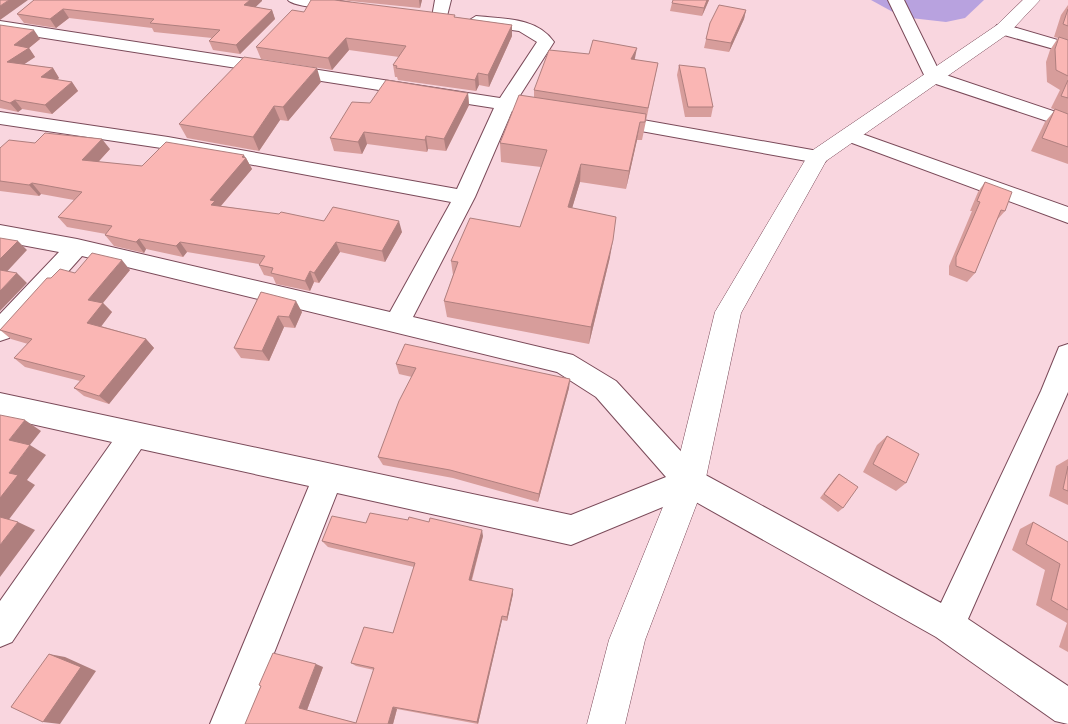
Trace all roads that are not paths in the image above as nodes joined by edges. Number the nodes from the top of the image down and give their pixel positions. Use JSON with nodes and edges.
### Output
{"nodes":[{"id":1,"x":896,"y":0,"type":"edge"},
{"id":2,"x":1032,"y":0,"type":"edge"},
{"id":3,"x":297,"y":5,"type":"edge"},
{"id":4,"x":362,"y":8,"type":"edge"},
{"id":5,"x":441,"y":9,"type":"edge"},
{"id":6,"x":420,"y":15,"type":"edge"},
{"id":7,"x":19,"y":16,"type":"edge"},
{"id":8,"x":2,"y":27,"type":"edge"},
{"id":9,"x":1003,"y":30,"type":"junction"},
{"id":10,"x":1068,"y":48,"type":"edge"},
{"id":11,"x":258,"y":49,"type":"edge"},
{"id":12,"x":244,"y":62,"type":"junction"},
{"id":13,"x":232,"y":76,"type":"edge"},
{"id":14,"x":933,"y":77,"type":"junction"},
{"id":15,"x":505,"y":104,"type":"junction"},
{"id":16,"x":573,"y":114,"type":"edge"},
{"id":17,"x":592,"y":117,"type":"edge"},
{"id":18,"x":0,"y":118,"type":"edge"},
{"id":19,"x":1068,"y":122,"type":"edge"},
{"id":20,"x":35,"y":123,"type":"junction"},
{"id":21,"x":851,"y":136,"type":"junction"},
{"id":22,"x":14,"y":141,"type":"edge"},
{"id":23,"x":818,"y":156,"type":"junction"},
{"id":24,"x":464,"y":197,"type":"junction"},
{"id":25,"x":1068,"y":215,"type":"edge"},
{"id":26,"x":0,"y":233,"type":"edge"},
{"id":27,"x":77,"y":247,"type":"junction"},
{"id":28,"x":397,"y":323,"type":"junction"},
{"id":29,"x":0,"y":331,"type":"edge"},
{"id":30,"x":1068,"y":355,"type":"edge"},
{"id":31,"x":0,"y":405,"type":"edge"},
{"id":32,"x":134,"y":435,"type":"junction"},
{"id":33,"x":328,"y":477,"type":"junction"},
{"id":34,"x":689,"y":482,"type":"junction"},
{"id":35,"x":948,"y":625,"type":"junction"},
{"id":36,"x":0,"y":630,"type":"edge"},
{"id":37,"x":1068,"y":708,"type":"edge"},
{"id":38,"x":228,"y":724,"type":"edge"},
{"id":39,"x":606,"y":724,"type":"edge"}],
"edges":[{"from":1,"to":14,"type":"street"},
{"from":2,"to":9,"type":"main road"},
{"from":3,"to":4,"type":"street"},
{"from":5,"to":6,"type":"street"},
{"from":5,"to":15,"type":"street"},
{"from":7,"to":8,"type":"street"},
{"from":8,"to":12,"type":"street"},
{"from":9,"to":10,"type":"street"},
{"from":9,"to":14,"type":"main road"},
{"from":11,"to":12,"type":"street"},
{"from":12,"to":13,"type":"street"},
{"from":12,"to":15,"type":"street"},
{"from":14,"to":19,"type":"street"},
{"from":14,"to":21,"type":"main road"},
{"from":15,"to":16,"type":"street"},
{"from":15,"to":24,"type":"street"},
{"from":17,"to":23,"type":"street"},
{"from":18,"to":20,"type":"street"},
{"from":20,"to":22,"type":"street"},
{"from":20,"to":24,"type":"street"},
{"from":21,"to":23,"type":"main road"},
{"from":21,"to":25,"type":"street"},
{"from":23,"to":34,"type":"main road"},
{"from":24,"to":28,"type":"street"},
{"from":26,"to":27,"type":"street"},
{"from":27,"to":28,"type":"street"},
{"from":27,"to":29,"type":"street"},
{"from":28,"to":34,"type":"street"},
{"from":30,"to":35,"type":"street"},
{"from":31,"to":32,"type":"street"},
{"from":32,"to":33,"type":"street"},
{"from":32,"to":36,"type":"street"},
{"from":33,"to":34,"type":"street"},
{"from":33,"to":38,"type":"street"},
{"from":34,"to":35,"type":"street"},
{"from":34,"to":39,"type":"main road"},
{"from":35,"to":37,"type":"street"}]}
